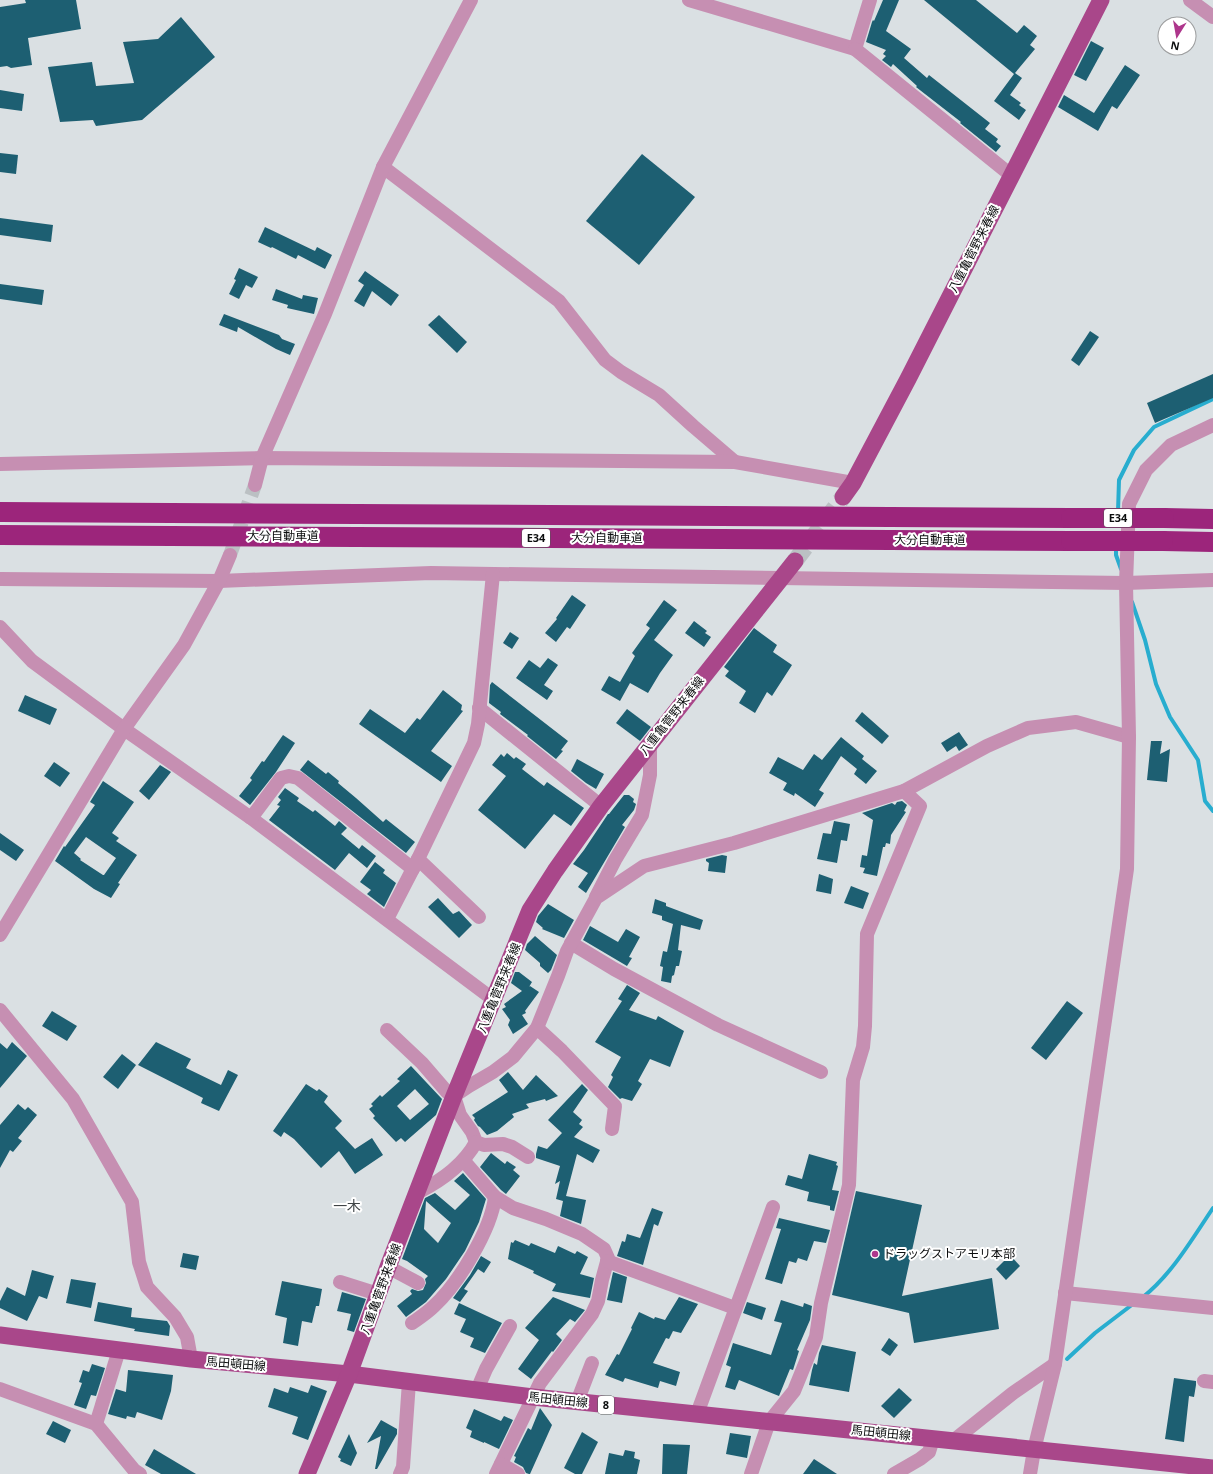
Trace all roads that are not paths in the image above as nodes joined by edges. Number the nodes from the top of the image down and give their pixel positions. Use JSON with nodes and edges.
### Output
{"nodes":[{"id":1,"x":471,"y":0,"type":"edge"},
{"id":2,"x":689,"y":0,"type":"edge"},
{"id":3,"x":870,"y":0,"type":"edge"},
{"id":4,"x":1102,"y":0,"type":"edge"},
{"id":5,"x":1190,"y":0,"type":"edge"},
{"id":6,"x":1213,"y":17,"type":"edge"},
{"id":7,"x":855,"y":49,"type":"junction"},
{"id":8,"x":383,"y":167,"type":"junction"},
{"id":9,"x":1012,"y":176,"type":"junction"},
{"id":10,"x":1213,"y":425,"type":"edge"},
{"id":11,"x":262,"y":458,"type":"junction"},
{"id":12,"x":735,"y":462,"type":"junction"},
{"id":13,"x":0,"y":464,"type":"edge"},
{"id":14,"x":853,"y":483,"type":"junction"},
{"id":15,"x":255,"y":485,"type":"tunnel mouth"},
{"id":16,"x":843,"y":497,"type":"tunnel mouth"},
{"id":17,"x":0,"y":512,"type":"edge"},
{"id":18,"x":1213,"y":519,"type":"edge"},
{"id":19,"x":0,"y":535,"type":"edge"},
{"id":20,"x":1213,"y":542,"type":"edge"},
{"id":21,"x":230,"y":555,"type":"tunnel mouth"},
{"id":22,"x":796,"y":561,"type":"tunnel mouth"},
{"id":23,"x":493,"y":574,"type":"junction"},
{"id":24,"x":782,"y":578,"type":"junction"},
{"id":25,"x":0,"y":579,"type":"edge"},
{"id":26,"x":219,"y":580,"type":"junction"},
{"id":27,"x":1213,"y":580,"type":"edge"},
{"id":28,"x":1126,"y":583,"type":"junction"},
{"id":29,"x":0,"y":627,"type":"edge"},
{"id":30,"x":479,"y":708,"type":"junction"},
{"id":31,"x":124,"y":729,"type":"junction"},
{"id":32,"x":1129,"y":737,"type":"junction"},
{"id":33,"x":650,"y":744,"type":"junction"},
{"id":34,"x":904,"y":791,"type":"junction"},
{"id":35,"x":601,"y":806,"type":"junction"},
{"id":36,"x":251,"y":818,"type":"junction"},
{"id":37,"x":416,"y":864,"type":"junction"},
{"id":38,"x":596,"y":898,"type":"junction"},
{"id":39,"x":479,"y":917,"type":"dead end"},
{"id":40,"x":387,"y":920,"type":"junction"},
{"id":41,"x":0,"y":935,"type":"edge"},
{"id":42,"x":571,"y":943,"type":"junction"},
{"id":43,"x":494,"y":1000,"type":"junction"},
{"id":44,"x":0,"y":1010,"type":"edge"},
{"id":45,"x":537,"y":1028,"type":"junction"},
{"id":46,"x":387,"y":1030,"type":"dead end"},
{"id":47,"x":821,"y":1072,"type":"dead end"},
{"id":48,"x":454,"y":1096,"type":"junction"},
{"id":49,"x":612,"y":1129,"type":"dead end"},
{"id":50,"x":476,"y":1142,"type":"junction"},
{"id":51,"x":528,"y":1157,"type":"dead end"},
{"id":52,"x":464,"y":1161,"type":"junction"},
{"id":53,"x":417,"y":1193,"type":"junction"},
{"id":54,"x":495,"y":1197,"type":"junction"},
{"id":55,"x":773,"y":1207,"type":"dead end"},
{"id":56,"x":607,"y":1260,"type":"junction"},
{"id":57,"x":388,"y":1267,"type":"junction"},
{"id":58,"x":340,"y":1282,"type":"dead end"},
{"id":59,"x":418,"y":1283,"type":"dead end"},
{"id":60,"x":1065,"y":1293,"type":"junction"},
{"id":61,"x":378,"y":1294,"type":"junction"},
{"id":62,"x":735,"y":1308,"type":"junction"},
{"id":63,"x":1213,"y":1308,"type":"edge"},
{"id":64,"x":412,"y":1323,"type":"dead end"},
{"id":65,"x":510,"y":1326,"type":"dead end"},
{"id":66,"x":0,"y":1335,"type":"edge"},
{"id":67,"x":119,"y":1350,"type":"junction"},
{"id":68,"x":191,"y":1359,"type":"junction"},
{"id":69,"x":592,"y":1363,"type":"dead end"},
{"id":70,"x":1055,"y":1364,"type":"junction"},
{"id":71,"x":349,"y":1374,"type":"junction"},
{"id":72,"x":409,"y":1382,"type":"junction"},
{"id":73,"x":0,"y":1390,"type":"edge"},
{"id":74,"x":477,"y":1390,"type":"junction"},
{"id":75,"x":533,"y":1397,"type":"junction"},
{"id":76,"x":577,"y":1402,"type":"junction"},
{"id":77,"x":697,"y":1414,"type":"junction"},
{"id":78,"x":769,"y":1422,"type":"junction"},
{"id":79,"x":96,"y":1424,"type":"junction"},
{"id":80,"x":933,"y":1439,"type":"junction"},
{"id":81,"x":953,"y":1441,"type":"junction"},
{"id":82,"x":1034,"y":1450,"type":"junction"},
{"id":83,"x":1213,"y":1468,"type":"edge"},
{"id":84,"x":498,"y":1469,"type":"edge"},
{"id":85,"x":140,"y":1474,"type":"edge"},
{"id":86,"x":307,"y":1474,"type":"edge"},
{"id":87,"x":400,"y":1474,"type":"edge"},
{"id":88,"x":518,"y":1474,"type":"edge"},
{"id":89,"x":751,"y":1474,"type":"edge"},
{"id":90,"x":894,"y":1474,"type":"edge"},
{"id":91,"x":1030,"y":1474,"type":"edge"}],
"edges":[{"from":1,"to":8,"type":"street"},
{"from":2,"to":7,"type":"street"},
{"from":3,"to":7,"type":"street"},
{"from":4,"to":9,"type":"main road","name":"八重亀菅野来春線"},
{"from":5,"to":6,"type":"street"},
{"from":7,"to":9,"type":"street"},
{"from":8,"to":11,"type":"street"},
{"from":8,"to":12,"type":"street"},
{"from":9,"to":14,"type":"main road","name":"八重亀菅野来春線"},
{"from":10,"to":28,"type":"street"},
{"from":11,"to":12,"type":"street"},
{"from":11,"to":13,"type":"street"},
{"from":11,"to":15,"type":"street"},
{"from":12,"to":14,"type":"street"},
{"from":14,"to":16,"type":"main road","name":"八重亀菅野来春線"},
{"from":17,"to":18,"type":"highway","name":"大分自動車道","number":"E34","bridge":true},
{"from":19,"to":20,"type":"highway","name":"大分自動車道","number":"E34","bridge":true},
{"from":21,"to":26,"type":"street"},
{"from":22,"to":24,"type":"main road","name":"八重亀菅野来春線"},
{"from":23,"to":24,"type":"street"},
{"from":23,"to":26,"type":"street"},
{"from":23,"to":30,"type":"street"},
{"from":24,"to":28,"type":"street"},
{"from":24,"to":33,"type":"main road","name":"八重亀菅野来春線"},
{"from":25,"to":26,"type":"street"},
{"from":26,"to":31,"type":"street"},
{"from":27,"to":28,"type":"street"},
{"from":28,"to":32,"type":"street"},
{"from":29,"to":31,"type":"street"},
{"from":30,"to":35,"type":"street"},
{"from":30,"to":37,"type":"street"},
{"from":31,"to":36,"type":"street"},
{"from":31,"to":41,"type":"street"},
{"from":32,"to":34,"type":"street"},
{"from":32,"to":60,"type":"street"},
{"from":33,"to":35,"type":"main road","name":"八重亀菅野来春線"},
{"from":33,"to":38,"type":"street"},
{"from":34,"to":38,"type":"street"},
{"from":34,"to":78,"type":"street"},
{"from":35,"to":43,"type":"main road","name":"八重亀菅野来春線"},
{"from":36,"to":37,"type":"street"},
{"from":36,"to":40,"type":"street"},
{"from":37,"to":39,"type":"street"},
{"from":37,"to":40,"type":"street"},
{"from":38,"to":42,"type":"street"},
{"from":40,"to":43,"type":"street"},
{"from":42,"to":45,"type":"street"},
{"from":42,"to":47,"type":"street"},
{"from":43,"to":48,"type":"main road","name":"八重亀菅野来春線"},
{"from":44,"to":68,"type":"street"},
{"from":45,"to":48,"type":"street"},
{"from":45,"to":49,"type":"street"},
{"from":46,"to":48,"type":"street"},
{"from":48,"to":50,"type":"street"},
{"from":48,"to":53,"type":"main road","name":"八重亀菅野来春線"},
{"from":50,"to":51,"type":"street"},
{"from":50,"to":52,"type":"street"},
{"from":52,"to":53,"type":"street"},
{"from":52,"to":54,"type":"street"},
{"from":53,"to":57,"type":"main road","name":"八重亀菅野来春線"},
{"from":54,"to":56,"type":"street"},
{"from":54,"to":64,"type":"street"},
{"from":55,"to":62,"type":"street"},
{"from":56,"to":62,"type":"street"},
{"from":56,"to":75,"type":"street"},
{"from":57,"to":59,"type":"street"},
{"from":57,"to":61,"type":"main road","name":"八重亀菅野来春線"},
{"from":58,"to":61,"type":"street"},
{"from":60,"to":63,"type":"street"},
{"from":60,"to":70,"type":"street"},
{"from":61,"to":71,"type":"main road","name":"八重亀菅野来春線"},
{"from":62,"to":77,"type":"street"},
{"from":65,"to":74,"type":"street"},
{"from":66,"to":67,"type":"main road","name":"馬田頓田線","number":"8"},
{"from":67,"to":68,"type":"main road","name":"馬田頓田線","number":"8"},
{"from":67,"to":79,"type":"street"},
{"from":68,"to":71,"type":"main road","name":"馬田頓田線","number":"8"},
{"from":69,"to":76,"type":"street"},
{"from":70,"to":81,"type":"street"},
{"from":70,"to":82,"type":"street"},
{"from":71,"to":72,"type":"main road","name":"馬田頓田線","number":"8"},
{"from":71,"to":86,"type":"main road","name":"八重亀菅野来春線"},
{"from":72,"to":74,"type":"main road","name":"馬田頓田線","number":"8"},
{"from":72,"to":87,"type":"street"},
{"from":73,"to":79,"type":"street"},
{"from":74,"to":75,"type":"main road","name":"馬田頓田線","number":"8"},
{"from":75,"to":76,"type":"main road","name":"馬田頓田線","number":"8"},
{"from":75,"to":84,"type":"street"},
{"from":76,"to":77,"type":"main road","name":"馬田頓田線","number":"8"},
{"from":77,"to":78,"type":"main road","name":"馬田頓田線","number":"8"},
{"from":78,"to":80,"type":"main road","name":"馬田頓田線","number":"8"},
{"from":78,"to":89,"type":"street"},
{"from":79,"to":85,"type":"street"},
{"from":80,"to":81,"type":"main road","name":"馬田頓田線","number":"8"},
{"from":80,"to":90,"type":"street"},
{"from":81,"to":82,"type":"main road","name":"馬田頓田線","number":"8"},
{"from":82,"to":83,"type":"main road","name":"馬田頓田線","number":"8"},
{"from":82,"to":91,"type":"street"},
{"from":84,"to":88,"type":"street"}]}
